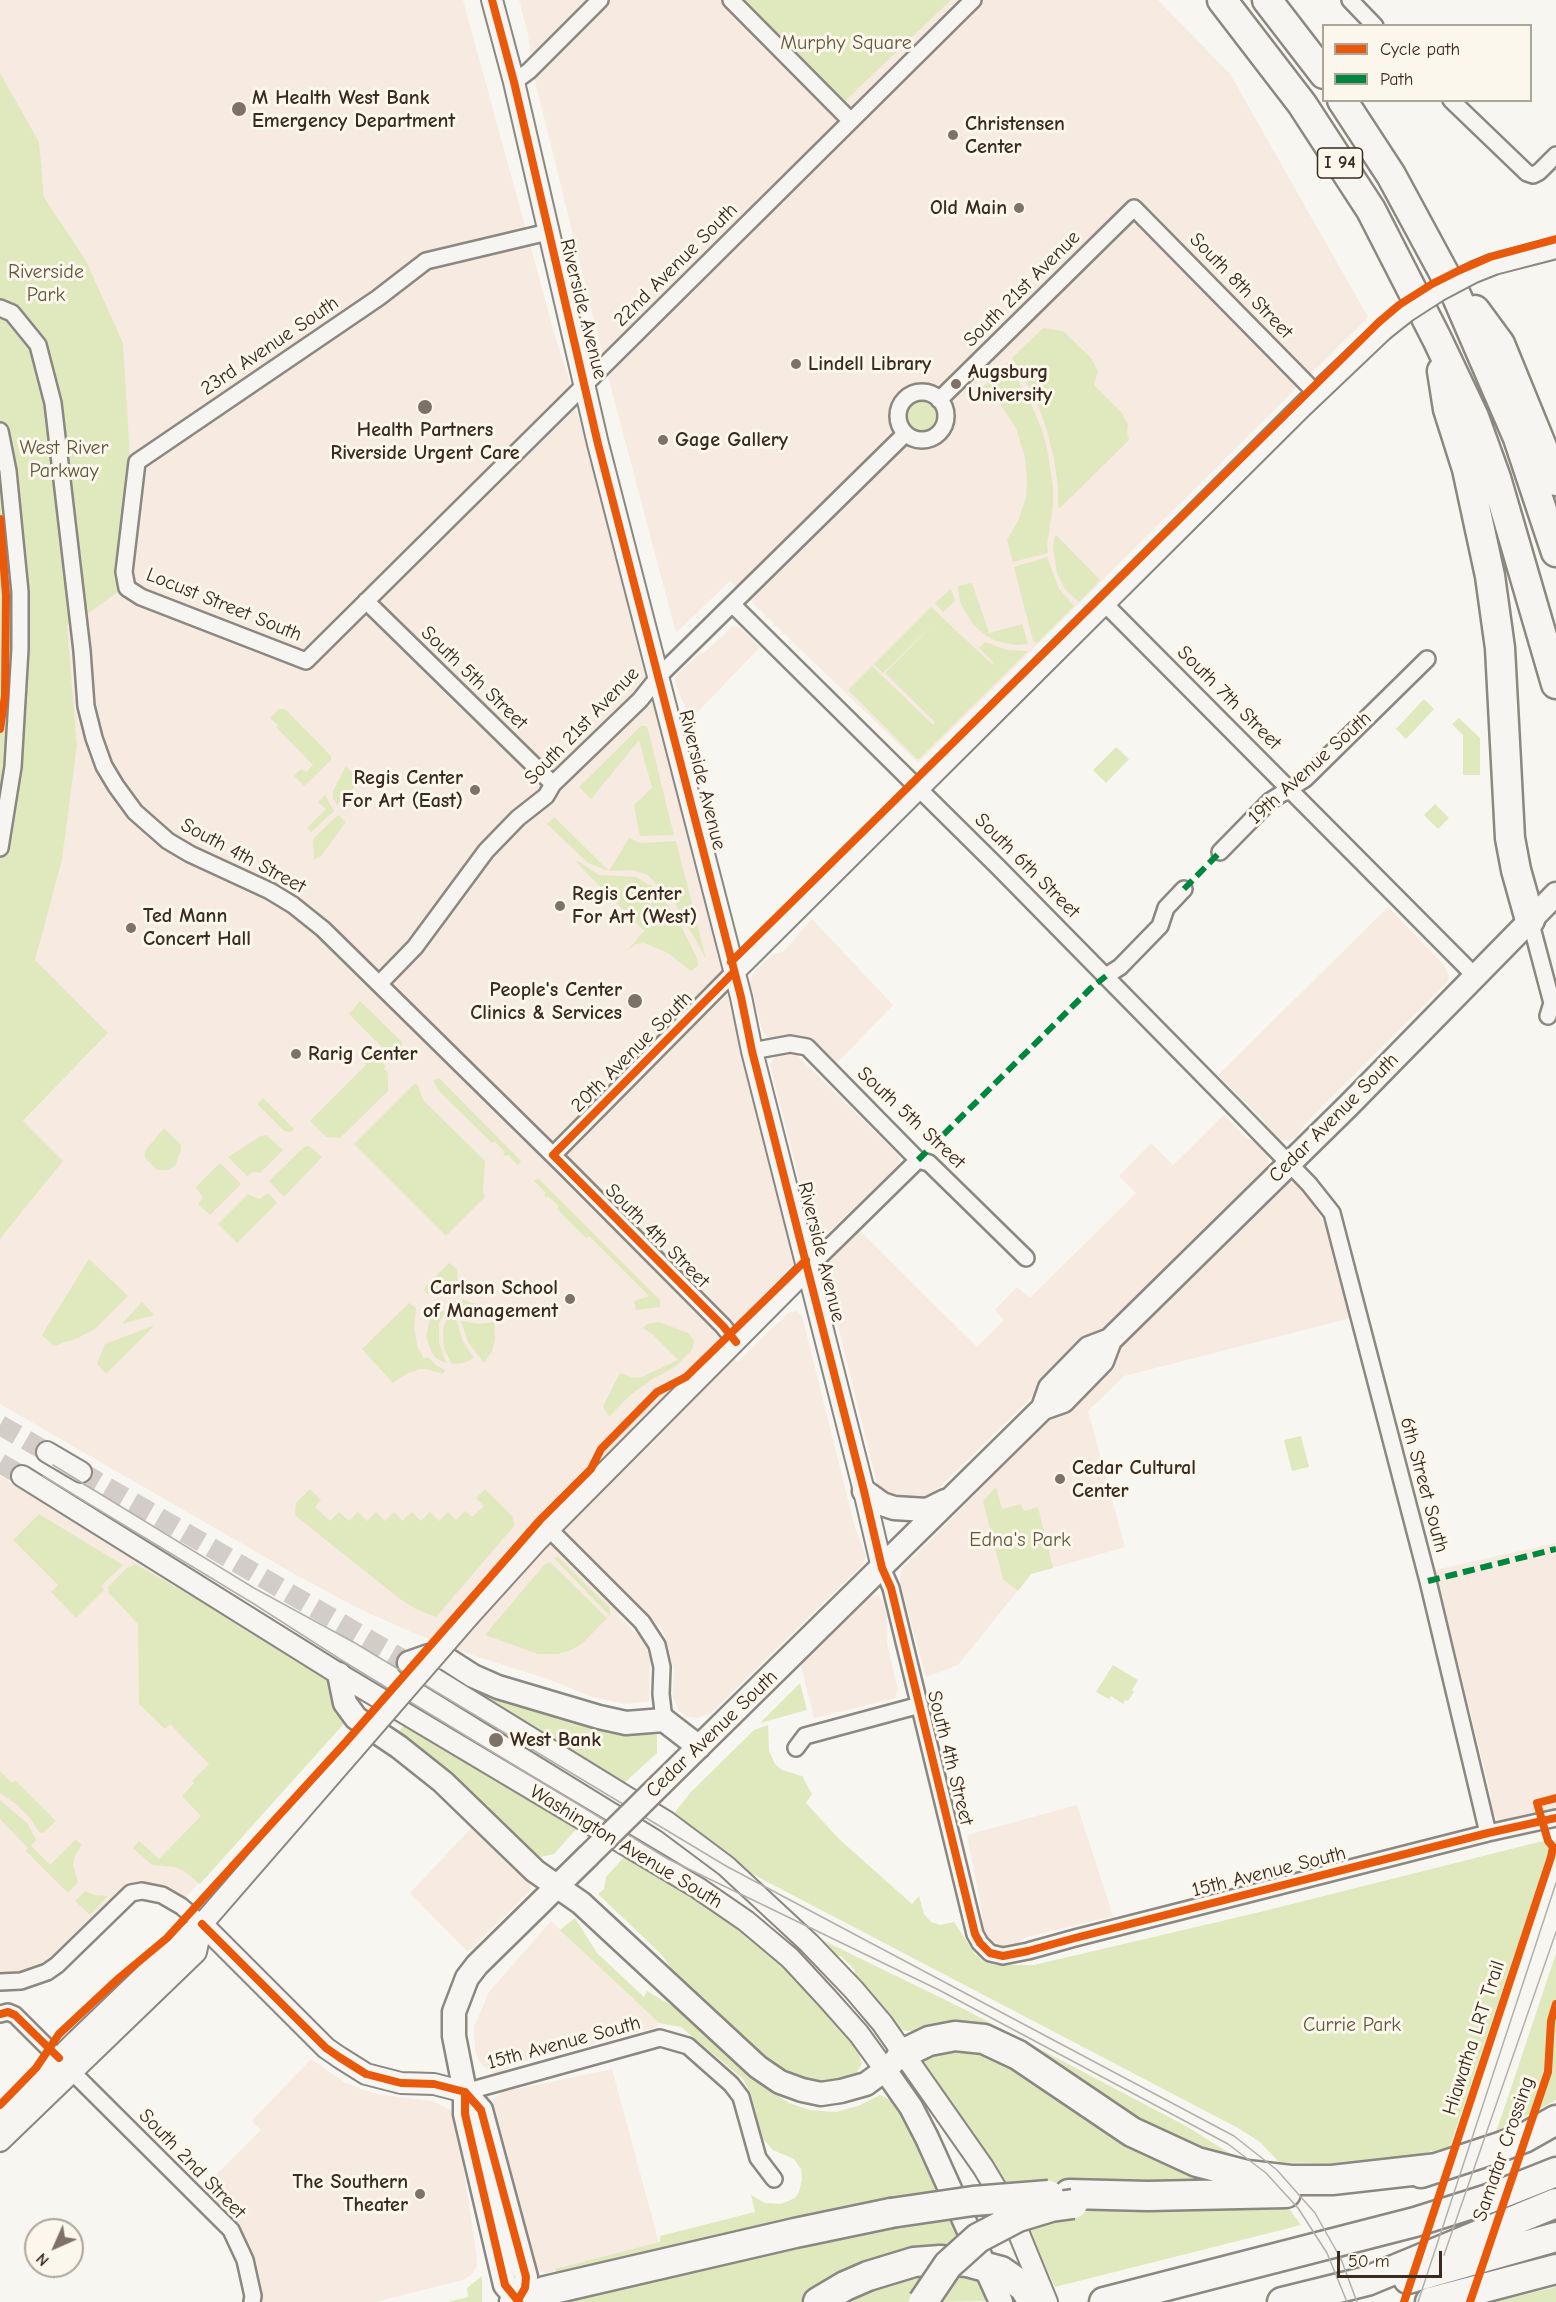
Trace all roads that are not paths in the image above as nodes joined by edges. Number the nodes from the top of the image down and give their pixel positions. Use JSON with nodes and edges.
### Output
{"nodes":[{"id":1,"x":492,"y":0,"type":"edge"},
{"id":2,"x":600,"y":0,"type":"edge"},
{"id":3,"x":731,"y":0,"type":"edge"},
{"id":4,"x":973,"y":0,"type":"edge"},
{"id":5,"x":1222,"y":0,"type":"edge"},
{"id":6,"x":1267,"y":0,"type":"edge"},
{"id":7,"x":1350,"y":0,"type":"edge"},
{"id":8,"x":1374,"y":24,"type":"edge"},
{"id":9,"x":1322,"y":73,"type":"edge"},
{"id":10,"x":514,"y":82,"type":"junction"},
{"id":11,"x":1343,"y":102,"type":"edge"},
{"id":12,"x":1453,"y":102,"type":"edge"},
{"id":13,"x":850,"y":120,"type":"junction"},
{"id":14,"x":1556,"y":155,"type":"edge"},
{"id":15,"x":1134,"y":208,"type":"joint"},
{"id":16,"x":548,"y":232,"type":"junction"},
{"id":17,"x":1556,"y":248,"type":"edge"},
{"id":18,"x":1441,"y":266,"type":"junction"},
{"id":19,"x":0,"y":308,"type":"edge"},
{"id":20,"x":1437,"y":339,"type":"junction"},
{"id":21,"x":585,"y":386,"type":"junction"},
{"id":22,"x":1317,"y":394,"type":"junction"},
{"id":23,"x":939,"y":400,"type":"junction"},
{"id":24,"x":0,"y":431,"type":"edge"},
{"id":25,"x":905,"y":434,"type":"junction"},
{"id":26,"x":1556,"y":481,"type":"edge"},
{"id":27,"x":1556,"y":552,"type":"edge"},
{"id":28,"x":128,"y":588,"type":"joint"},
{"id":29,"x":366,"y":601,"type":"junction"},
{"id":30,"x":732,"y":603,"type":"junction"},
{"id":31,"x":1105,"y":603,"type":"junction"},
{"id":32,"x":1426,"y":659,"type":"dead end"},
{"id":33,"x":306,"y":661,"type":"joint"},
{"id":34,"x":660,"y":675,"type":"junction"},
{"id":35,"x":1556,"y":684,"type":"edge"},
{"id":36,"x":553,"y":784,"type":"junction"},
{"id":37,"x":919,"y":789,"type":"junction"},
{"id":38,"x":1289,"y":789,"type":"junction"},
{"id":39,"x":0,"y":848,"type":"edge"},
{"id":40,"x":1220,"y":852,"type":"dead end"},
{"id":41,"x":1184,"y":889,"type":"dead end"},
{"id":42,"x":1556,"y":894,"type":"edge"},
{"id":43,"x":1530,"y":920,"type":"junction"},
{"id":44,"x":734,"y":972,"type":"junction"},
{"id":45,"x":1106,"y":976,"type":"junction"},
{"id":46,"x":1475,"y":976,"type":"junction"},
{"id":47,"x":380,"y":983,"type":"junction"},
{"id":48,"x":1548,"y":1016,"type":"dead end"},
{"id":49,"x":752,"y":1051,"type":"junction"},
{"id":50,"x":553,"y":1155,"type":"junction"},
{"id":51,"x":918,"y":1160,"type":"junction"},
{"id":52,"x":1289,"y":1162,"type":"junction"},
{"id":53,"x":1026,"y":1258,"type":"dead end"},
{"id":54,"x":808,"y":1268,"type":"junction"},
{"id":55,"x":736,"y":1342,"type":"junction"},
{"id":56,"x":47,"y":1452,"type":"tunnel mouth"},
{"id":57,"x":81,"y":1472,"type":"tunnel mouth"},
{"id":58,"x":22,"y":1476,"type":"tunnel mouth"},
{"id":59,"x":864,"y":1491,"type":"junction"},
{"id":60,"x":952,"y":1498,"type":"junction"},
{"id":61,"x":549,"y":1530,"type":"junction"},
{"id":62,"x":882,"y":1568,"type":"junction"},
{"id":63,"x":408,"y":1663,"type":"joint"},
{"id":64,"x":339,"y":1674,"type":"junction"},
{"id":65,"x":920,"y":1705,"type":"junction"},
{"id":66,"x":664,"y":1720,"type":"junction"},
{"id":67,"x":699,"y":1747,"type":"junction"},
{"id":68,"x":796,"y":1748,"type":"dead end"},
{"id":69,"x":1556,"y":1818,"type":"edge"},
{"id":70,"x":1488,"y":1833,"type":"junction"},
{"id":71,"x":557,"y":1886,"type":"junction"},
{"id":72,"x":202,"y":1924,"type":"junction"},
{"id":73,"x":990,"y":1953,"type":"joint"},
{"id":74,"x":0,"y":1982,"type":"edge"},
{"id":75,"x":0,"y":2014,"type":"edge"},
{"id":76,"x":894,"y":2062,"type":"junction"},
{"id":77,"x":65,"y":2065,"type":"junction"},
{"id":78,"x":465,"y":2092,"type":"junction"},
{"id":79,"x":0,"y":2119,"type":"edge"},
{"id":80,"x":1556,"y":2120,"type":"edge"},
{"id":81,"x":0,"y":2141,"type":"edge"},
{"id":82,"x":1556,"y":2153,"type":"edge"},
{"id":83,"x":1438,"y":2168,"type":"junction"},
{"id":84,"x":1556,"y":2172,"type":"edge"},
{"id":85,"x":774,"y":2179,"type":"dead end"},
{"id":86,"x":1071,"y":2199,"type":"junction"},
{"id":87,"x":1556,"y":2202,"type":"edge"},
{"id":88,"x":1556,"y":2237,"type":"edge"},
{"id":89,"x":1260,"y":2262,"type":"junction"},
{"id":90,"x":984,"y":2266,"type":"junction"},
{"id":91,"x":1556,"y":2269,"type":"edge"},
{"id":92,"x":1367,"y":2281,"type":"junction"},
{"id":93,"x":1111,"y":2300,"type":"edge"},
{"id":94,"x":516,"y":2301,"type":"edge"},
{"id":95,"x":252,"y":2302,"type":"edge"},
{"id":96,"x":818,"y":2302,"type":"edge"},
{"id":97,"x":923,"y":2302,"type":"edge"},
{"id":98,"x":1001,"y":2302,"type":"edge"},
{"id":99,"x":1033,"y":2302,"type":"edge"},
{"id":100,"x":1047,"y":2302,"type":"edge"},
{"id":101,"x":1282,"y":2302,"type":"edge"},
{"id":102,"x":1430,"y":2302,"type":"edge"}],
"edges":[{"from":1,"to":10,"type":"street","name":"Riverside Avenue"},
{"from":2,"to":10,"type":"street"},
{"from":3,"to":13,"type":"street"},
{"from":4,"to":13,"type":"street","name":"22nd Avenue South"},
{"from":5,"to":20,"type":"highway","number":"I 94"},
{"from":6,"to":9,"type":"highway"},
{"from":7,"to":8,"type":"street"},
{"from":10,"to":16,"type":"street","name":"Riverside Avenue"},
{"from":11,"to":18,"type":"highway","number":"I 94"},
{"from":12,"to":14,"type":"street"},
{"from":13,"to":21,"type":"street","name":"22nd Avenue South"},
{"from":15,"to":22,"type":"street","name":"South 8th Street"},
{"from":15,"to":23,"type":"street","name":"South 21st Avenue"},
{"from":16,"to":21,"type":"street","name":"Riverside Avenue"},
{"from":16,"to":28,"type":"street","name":"23rd Avenue South"},
{"from":17,"to":22,"type":"street","name":"20th Avenue South","bridge":true},
{"from":18,"to":26,"type":"highway"},
{"from":18,"to":27,"type":"highway","number":"I 94"},
{"from":19,"to":47,"type":"street","name":"South 4th Street"},
{"from":20,"to":35,"type":"highway","number":"I 94"},
{"from":20,"to":43,"type":"highway"},
{"from":21,"to":29,"type":"street","name":"22nd Avenue South"},
{"from":21,"to":34,"type":"street","name":"Riverside Avenue"},
{"from":22,"to":31,"type":"street","name":"20th Avenue South"},
{"from":23,"to":25,"type":"street"},
{"from":23,"to":25,"type":"street"},
{"from":24,"to":39,"type":"street"},
{"from":25,"to":30,"type":"street","name":"South 21st Avenue"},
{"from":28,"to":33,"type":"street","name":"Locust Street South"},
{"from":29,"to":33,"type":"street","name":"22nd Avenue South"},
{"from":29,"to":36,"type":"street","name":"South 5th Street"},
{"from":30,"to":34,"type":"street","name":"South 21st Avenue"},
{"from":30,"to":37,"type":"street","name":"South 6th Street"},
{"from":31,"to":37,"type":"street","name":"20th Avenue South"},
{"from":31,"to":38,"type":"street","name":"South 7th Street"},
{"from":32,"to":38,"type":"street","name":"19th Avenue South"},
{"from":34,"to":36,"type":"street","name":"South 21st Avenue"},
{"from":34,"to":44,"type":"street","name":"Riverside Avenue"},
{"from":36,"to":47,"type":"street","name":"South 21st Avenue"},
{"from":37,"to":44,"type":"street","name":"20th Avenue South"},
{"from":37,"to":45,"type":"street","name":"South 6th Street"},
{"from":38,"to":40,"type":"street","name":"19th Avenue South"},
{"from":38,"to":46,"type":"street","name":"South 7th Street"},
{"from":41,"to":45,"type":"street"},
{"from":42,"to":43,"type":"main road","name":"Cedar Avenue South"},
{"from":43,"to":46,"type":"main road","name":"Cedar Avenue South"},
{"from":43,"to":48,"type":"street"},
{"from":44,"to":49,"type":"street","name":"Riverside Avenue"},
{"from":44,"to":50,"type":"street","name":"20th Avenue South"},
{"from":45,"to":52,"type":"street","name":"South 6th Street"},
{"from":46,"to":52,"type":"main road","name":"Cedar Avenue South"},
{"from":47,"to":50,"type":"street","name":"South 4th Street"},
{"from":49,"to":51,"type":"street","name":"South 5th Street"},
{"from":49,"to":54,"type":"street","name":"Riverside Avenue"},
{"from":50,"to":55,"type":"street","name":"South 4th Street"},
{"from":51,"to":53,"type":"street","name":"South 5th Street"},
{"from":51,"to":54,"type":"street"},
{"from":52,"to":60,"type":"main road","name":"Cedar Avenue South"},
{"from":52,"to":70,"type":"street","name":"6th Street South"},
{"from":54,"to":55,"type":"street"},
{"from":54,"to":59,"type":"street","name":"Riverside Avenue"},
{"from":55,"to":61,"type":"street"},
{"from":56,"to":57,"type":"street"},
{"from":58,"to":64,"type":"street","name":"Washington Avenue South"},
{"from":59,"to":60,"type":"main road"},
{"from":59,"to":62,"type":"street","name":"Riverside Avenue"},
{"from":60,"to":62,"type":"main road","name":"Cedar Avenue South"},
{"from":61,"to":66,"type":"street"},
{"from":61,"to":72,"type":"street","bridge":true},
{"from":62,"to":65,"type":"street","name":"South 4th Street"},
{"from":62,"to":67,"type":"main road","name":"Cedar Avenue South"},
{"from":63,"to":66,"type":"main road"},
{"from":63,"to":76,"type":"street","name":"Washington Avenue South"},
{"from":64,"to":71,"type":"main road"},
{"from":64,"to":76,"type":"street","name":"Washington Avenue South"},
{"from":65,"to":68,"type":"street"},
{"from":65,"to":73,"type":"street","name":"South 4th Street"},
{"from":66,"to":67,"type":"main road"},
{"from":67,"to":71,"type":"main road","name":"Cedar Avenue South","bridge":true},
{"from":69,"to":70,"type":"street","name":"15th Avenue South"},
{"from":70,"to":73,"type":"street","name":"15th Avenue South"},
{"from":71,"to":76,"type":"main road"},
{"from":71,"to":78,"type":"main road","name":"Cedar Avenue South"},
{"from":72,"to":74,"type":"street"},
{"from":72,"to":77,"type":"street"},
{"from":72,"to":78,"type":"street"},
{"from":75,"to":77,"type":"street"},
{"from":76,"to":83,"type":"highway"},
{"from":76,"to":90,"type":"main road","name":"Washington Avenue South"},
{"from":76,"to":100,"type":"street","name":"Washington Avenue South"},
{"from":77,"to":79,"type":"street"},
{"from":77,"to":81,"type":"street"},
{"from":77,"to":95,"type":"street","name":"South 2nd Street"},
{"from":78,"to":85,"type":"street","name":"15th Avenue South"},
{"from":78,"to":94,"type":"main road"},
{"from":80,"to":83,"type":"highway"},
{"from":82,"to":89,"type":"highway"},
{"from":83,"to":86,"type":"highway"},
{"from":84,"to":89,"type":"highway"},
{"from":86,"to":94,"type":"highway","bridge":true},
{"from":86,"to":97,"type":"highway","bridge":true},
{"from":87,"to":92,"type":"highway"},
{"from":88,"to":92,"type":"highway"},
{"from":89,"to":93,"type":"highway"},
{"from":90,"to":96,"type":"highway"},
{"from":90,"to":98,"type":"main road","name":"Washington Avenue South"},
{"from":90,"to":99,"type":"highway"},
{"from":91,"to":102,"type":"highway"},
{"from":92,"to":101,"type":"highway"}]}
